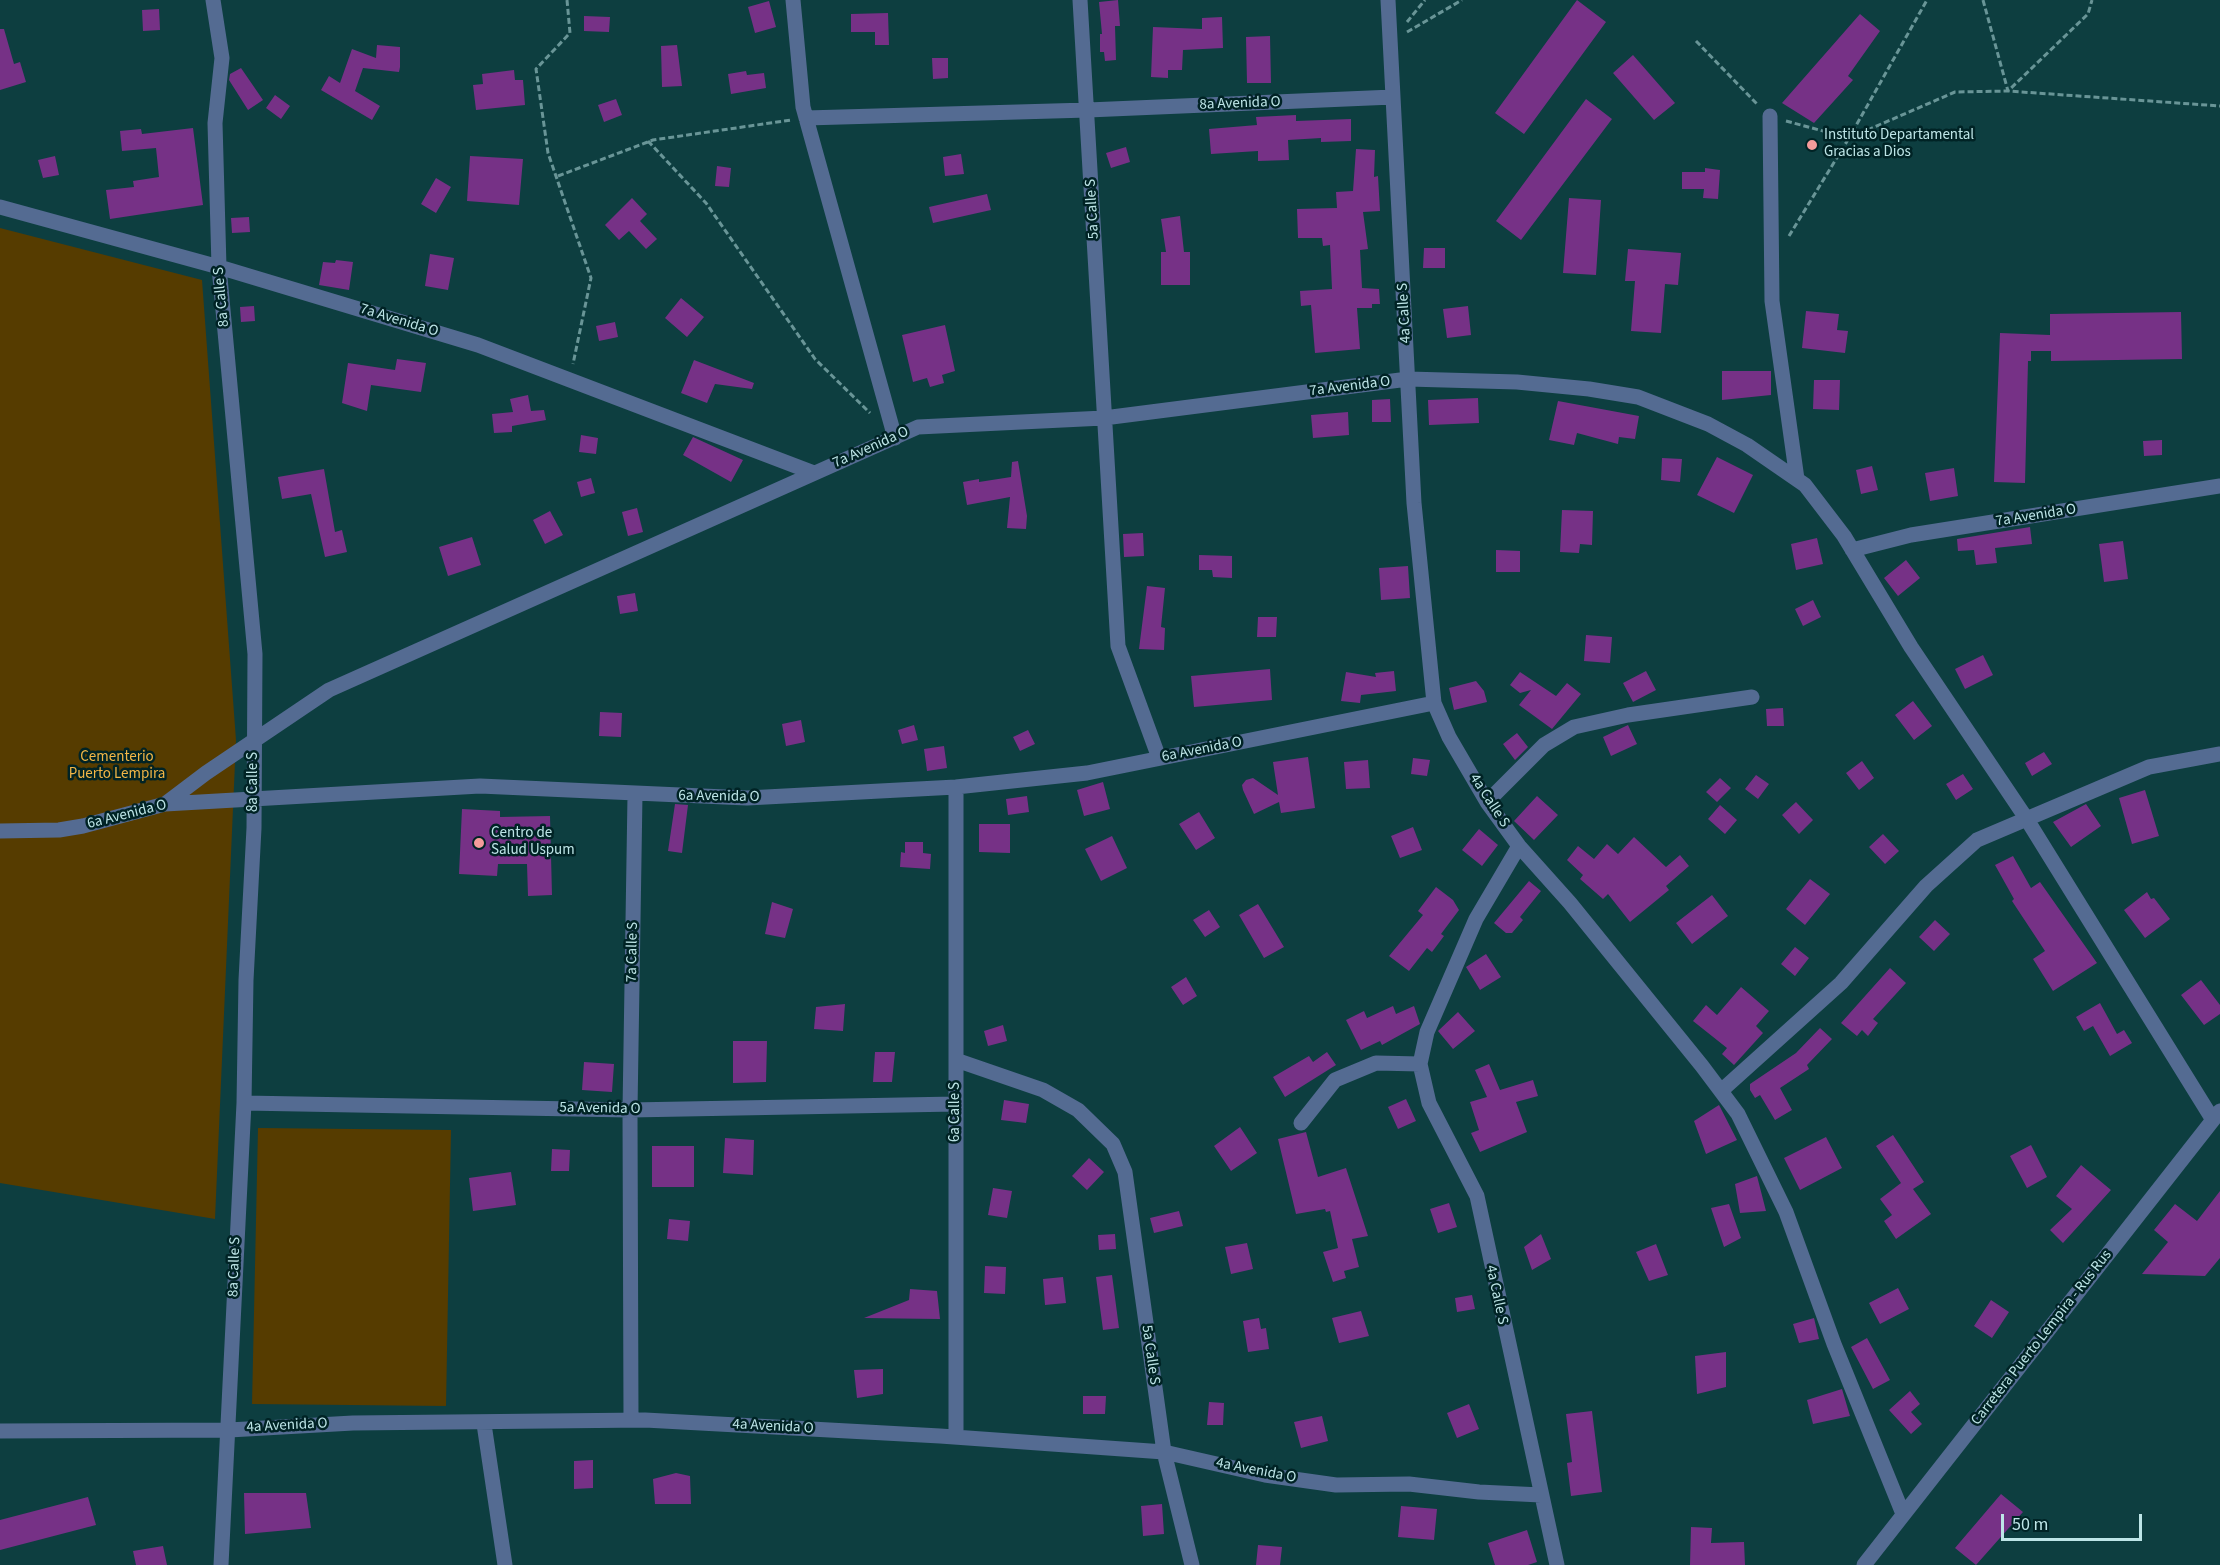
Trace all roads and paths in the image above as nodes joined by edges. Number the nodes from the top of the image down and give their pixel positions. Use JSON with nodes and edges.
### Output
{"nodes":[{"id":1,"x":213,"y":0,"type":"edge"},
{"id":2,"x":567,"y":0,"type":"edge"},
{"id":3,"x":793,"y":0,"type":"edge"},
{"id":4,"x":1080,"y":0,"type":"edge"},
{"id":5,"x":1388,"y":0,"type":"edge"},
{"id":6,"x":1462,"y":0,"type":"edge"},
{"id":7,"x":1927,"y":0,"type":"edge"},
{"id":8,"x":1983,"y":0,"type":"edge"},
{"id":9,"x":2092,"y":0,"type":"edge"},
{"id":10,"x":1696,"y":41,"type":"dead end"},
{"id":11,"x":1390,"y":42,"type":"junction"},
{"id":12,"x":2008,"y":91,"type":"junction"},
{"id":13,"x":1393,"y":97,"type":"junction"},
{"id":14,"x":2220,"y":106,"type":"edge"},
{"id":15,"x":1088,"y":110,"type":"junction"},
{"id":16,"x":1770,"y":116,"type":"junction"},
{"id":17,"x":806,"y":118,"type":"junction"},
{"id":18,"x":1849,"y":138,"type":"junction"},
{"id":19,"x":648,"y":141,"type":"junction"},
{"id":20,"x":558,"y":176,"type":"junction"},
{"id":21,"x":0,"y":207,"type":"edge"},
{"id":22,"x":1772,"y":265,"type":"junction"},
{"id":23,"x":219,"y":267,"type":"junction"},
{"id":24,"x":1408,"y":379,"type":"junction"},
{"id":25,"x":569,"y":380,"type":"junction"},
{"id":26,"x":871,"y":414,"type":"dead end"},
{"id":27,"x":1104,"y":418,"type":"junction"},
{"id":28,"x":895,"y":438,"type":"junction"},
{"id":29,"x":814,"y":474,"type":"junction"},
{"id":30,"x":1797,"y":479,"type":"junction"},
{"id":31,"x":2220,"y":486,"type":"edge"},
{"id":32,"x":1852,"y":550,"type":"junction"},
{"id":33,"x":1752,"y":696,"type":"dead end"},
{"id":34,"x":1434,"y":703,"type":"junction"},
{"id":35,"x":255,"y":740,"type":"junction"},
{"id":36,"x":2220,"y":754,"type":"edge"},
{"id":37,"x":1159,"y":758,"type":"junction"},
{"id":38,"x":956,"y":787,"type":"junction"},
{"id":39,"x":635,"y":795,"type":"junction"},
{"id":40,"x":254,"y":798,"type":"junction"},
{"id":41,"x":1487,"y":802,"type":"junction"},
{"id":42,"x":165,"y":804,"type":"junction"},
{"id":43,"x":2026,"y":818,"type":"junction"},
{"id":44,"x":0,"y":831,"type":"edge"},
{"id":45,"x":1519,"y":846,"type":"junction"},
{"id":46,"x":956,"y":1060,"type":"junction"},
{"id":47,"x":1420,"y":1064,"type":"junction"},
{"id":48,"x":1721,"y":1090,"type":"junction"},
{"id":49,"x":244,"y":1103,"type":"junction"},
{"id":50,"x":956,"y":1104,"type":"junction"},
{"id":51,"x":630,"y":1110,"type":"junction"},
{"id":52,"x":2216,"y":1115,"type":"edge"},
{"id":53,"x":1301,"y":1123,"type":"dead end"},
{"id":54,"x":631,"y":1420,"type":"junction"},
{"id":55,"x":484,"y":1424,"type":"junction"},
{"id":56,"x":228,"y":1430,"type":"junction"},
{"id":57,"x":0,"y":1431,"type":"edge"},
{"id":58,"x":956,"y":1437,"type":"junction"},
{"id":59,"x":1164,"y":1452,"type":"junction"},
{"id":60,"x":1541,"y":1495,"type":"junction"},
{"id":61,"x":1904,"y":1514,"type":"junction"},
{"id":62,"x":221,"y":1565,"type":"edge"},
{"id":63,"x":505,"y":1565,"type":"edge"},
{"id":64,"x":1192,"y":1565,"type":"edge"},
{"id":65,"x":1557,"y":1565,"type":"edge"},
{"id":66,"x":1864,"y":1565,"type":"edge"}],
"edges":[{"from":1,"to":23,"type":"street","name":"8a Calle S"},
{"from":2,"to":20,"type":"path"},
{"from":3,"to":17,"type":"street"},
{"from":4,"to":15,"type":"street","name":"5a Calle S"},
{"from":5,"to":11,"type":"street","name":"4a Calle S"},
{"from":6,"to":11,"type":"path"},
{"from":7,"to":18,"type":"path"},
{"from":8,"to":12,"type":"path"},
{"from":9,"to":12,"type":"path"},
{"from":10,"to":16,"type":"path"},
{"from":11,"to":13,"type":"street","name":"4a Calle S"},
{"from":12,"to":14,"type":"path"},
{"from":12,"to":18,"type":"path"},
{"from":13,"to":15,"type":"street","name":"8a Avenida O"},
{"from":13,"to":24,"type":"street","name":"4a Calle S"},
{"from":15,"to":17,"type":"street","name":"8a Avenida O"},
{"from":15,"to":27,"type":"street","name":"5a Calle S"},
{"from":16,"to":18,"type":"path"},
{"from":16,"to":22,"type":"street"},
{"from":17,"to":19,"type":"path"},
{"from":17,"to":28,"type":"street"},
{"from":18,"to":22,"type":"path"},
{"from":19,"to":20,"type":"path"},
{"from":19,"to":26,"type":"path"},
{"from":20,"to":25,"type":"path"},
{"from":21,"to":23,"type":"street","name":"7a Avenida O"},
{"from":22,"to":30,"type":"street"},
{"from":23,"to":25,"type":"street","name":"7a Avenida O"},
{"from":23,"to":35,"type":"street","name":"8a Calle S"},
{"from":24,"to":27,"type":"street","name":"7a Avenida O"},
{"from":24,"to":30,"type":"street","name":"7a Avenida O"},
{"from":24,"to":34,"type":"street","name":"4a Calle S"},
{"from":25,"to":29,"type":"street","name":"7a Avenida O"},
{"from":27,"to":28,"type":"street","name":"7a Avenida O"},
{"from":27,"to":37,"type":"street","name":"5a Calle S"},
{"from":28,"to":29,"type":"street","name":"7a Avenida O"},
{"from":29,"to":35,"type":"street"},
{"from":30,"to":32,"type":"street","name":"7a Avenida O"},
{"from":31,"to":32,"type":"street","name":"7a Avenida O"},
{"from":32,"to":43,"type":"street","name":"7a Avenida O"},
{"from":33,"to":41,"type":"street"},
{"from":34,"to":37,"type":"street","name":"6a Avenida O"},
{"from":34,"to":41,"type":"street","name":"4a Calle S"},
{"from":35,"to":40,"type":"street","name":"8a Calle S"},
{"from":35,"to":42,"type":"street"},
{"from":36,"to":43,"type":"street"},
{"from":37,"to":38,"type":"street","name":"6a Avenida O"},
{"from":38,"to":39,"type":"street","name":"6a Avenida O"},
{"from":38,"to":46,"type":"street","name":"6a Calle S"},
{"from":39,"to":40,"type":"street","name":"6a Avenida O"},
{"from":39,"to":51,"type":"street","name":"7a Calle S"},
{"from":40,"to":42,"type":"street","name":"6a Avenida O"},
{"from":40,"to":49,"type":"street","name":"8a Calle S"},
{"from":41,"to":45,"type":"street","name":"4a Calle S"},
{"from":42,"to":44,"type":"street","name":"6a Avenida O"},
{"from":43,"to":48,"type":"street"},
{"from":43,"to":52,"type":"street","name":"7a Avenida O"},
{"from":45,"to":47,"type":"street","name":"4a Calle S"},
{"from":45,"to":48,"type":"street"},
{"from":46,"to":50,"type":"street","name":"6a Calle S"},
{"from":46,"to":59,"type":"street","name":"5a Calle S"},
{"from":47,"to":53,"type":"street"},
{"from":47,"to":60,"type":"street","name":"4a Calle S"},
{"from":48,"to":61,"type":"street"},
{"from":49,"to":51,"type":"street","name":"5a Avenida O"},
{"from":49,"to":56,"type":"street","name":"8a Calle S"},
{"from":50,"to":51,"type":"street","name":"5a Avenida O"},
{"from":50,"to":58,"type":"street","name":"6a Calle S"},
{"from":51,"to":54,"type":"street","name":"7a Calle S"},
{"from":52,"to":61,"type":"street","name":"Carretera Puerto Lempira - Rus Rus"},
{"from":54,"to":55,"type":"street","name":"4a Avenida O"},
{"from":54,"to":58,"type":"street","name":"4a Avenida O"},
{"from":55,"to":56,"type":"street","name":"4a Avenida O"},
{"from":55,"to":63,"type":"street"},
{"from":56,"to":57,"type":"street","name":"4a Avenida O"},
{"from":56,"to":62,"type":"street","name":"8a Calle S"},
{"from":58,"to":59,"type":"street","name":"4a Avenida O"},
{"from":59,"to":60,"type":"street","name":"4a Avenida O"},
{"from":59,"to":64,"type":"street","name":"5a Calle S"},
{"from":60,"to":65,"type":"street","name":"4a Calle S"},
{"from":61,"to":66,"type":"street","name":"Carretera Puerto Lempira - Rus Rus"}]}
